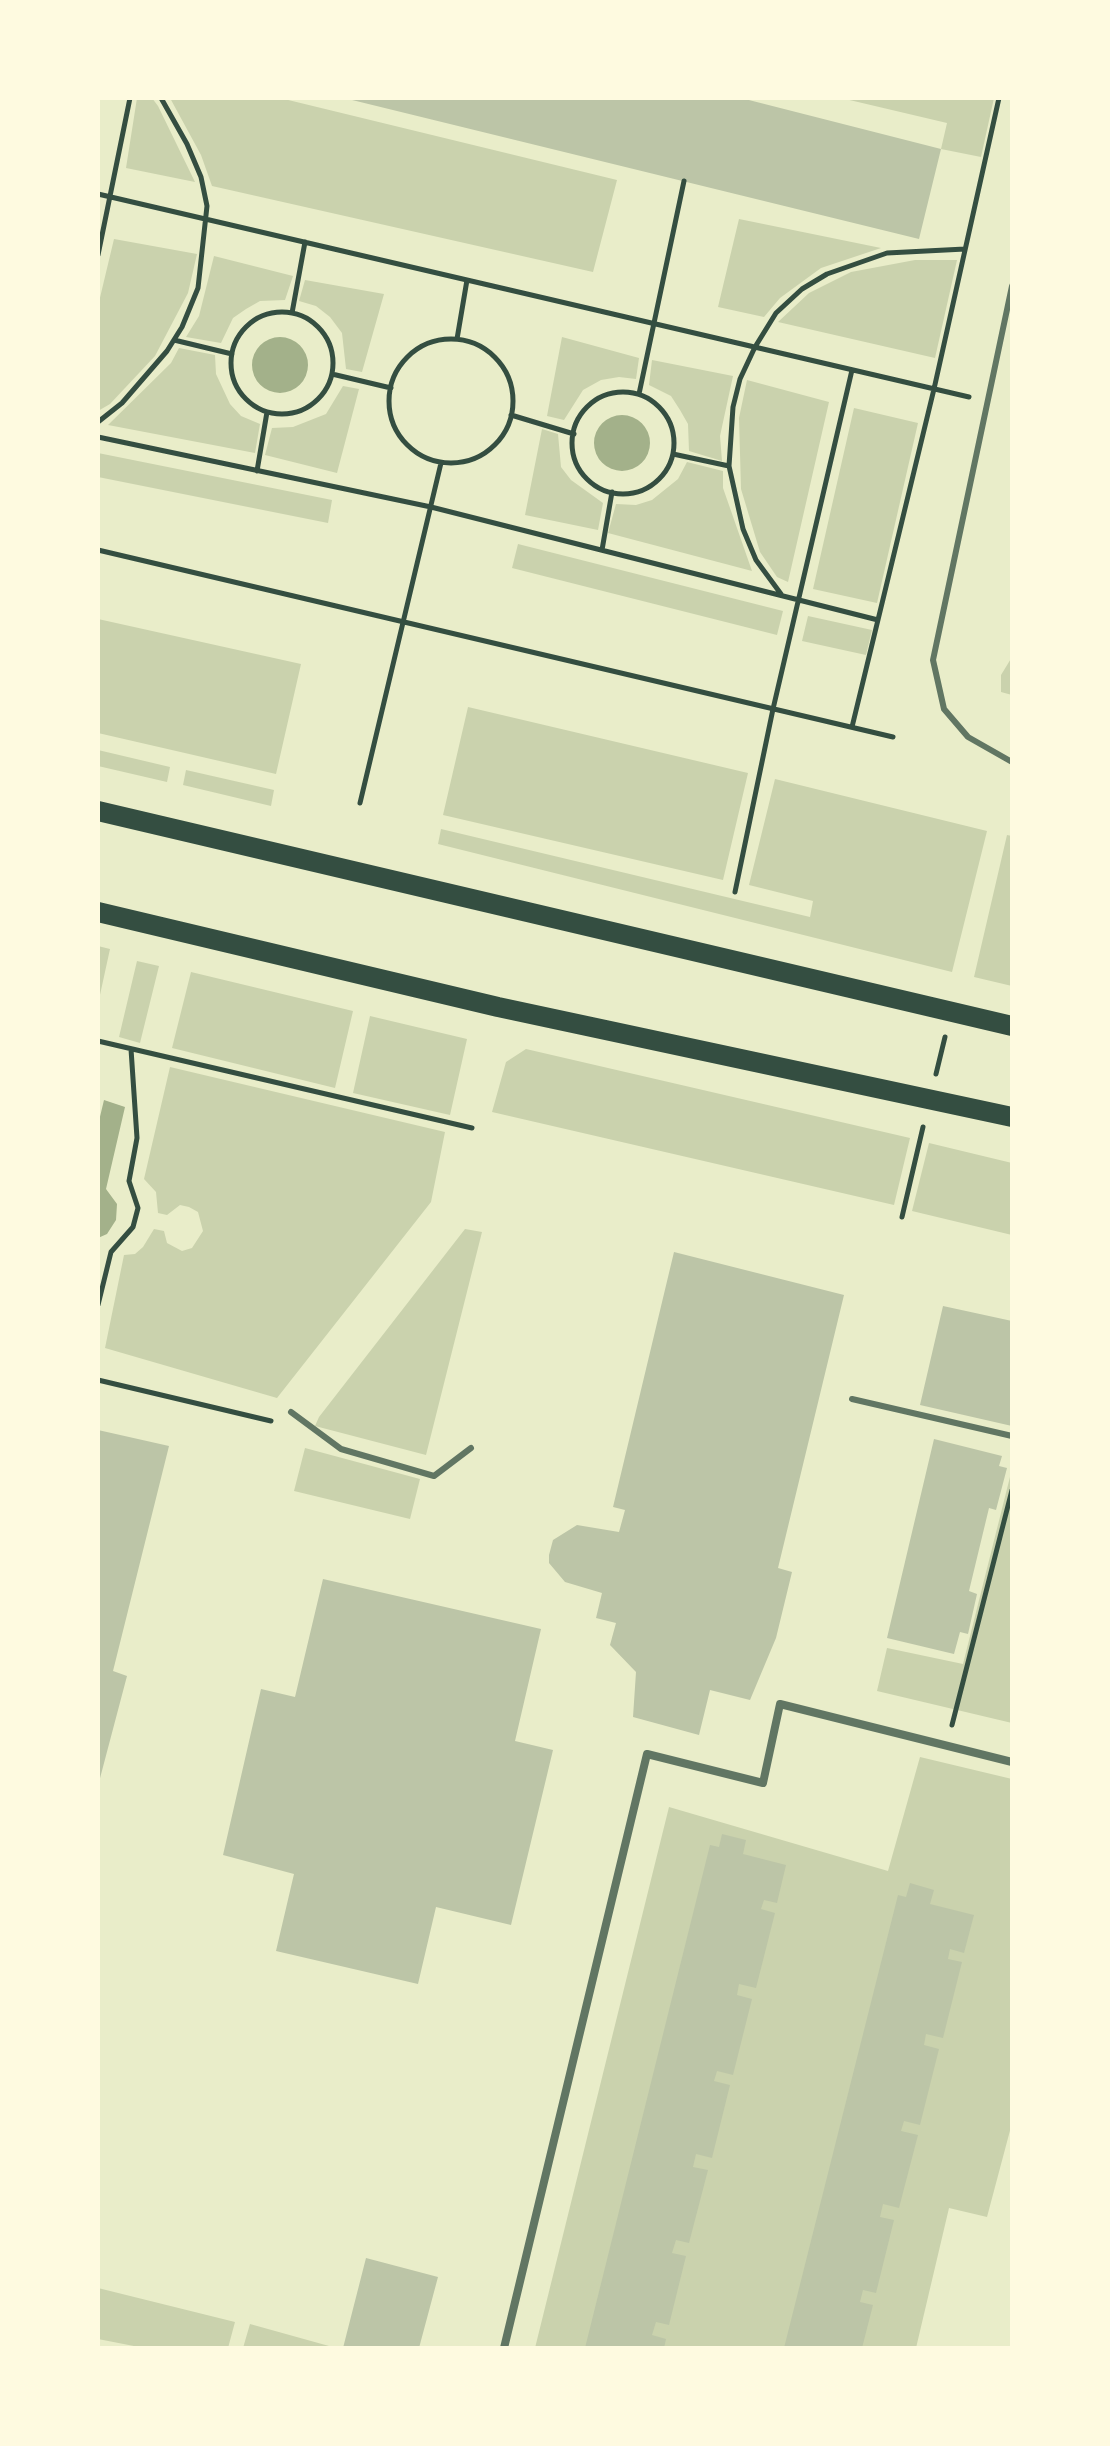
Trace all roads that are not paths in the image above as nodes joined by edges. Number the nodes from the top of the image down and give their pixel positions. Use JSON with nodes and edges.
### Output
{"nodes":[{"id":1,"x":1012,"y":286,"type":"edge"},
{"id":2,"x":1012,"y":762,"type":"edge"},
{"id":3,"x":98,"y":811,"type":"edge"},
{"id":4,"x":98,"y":912,"type":"edge"},
{"id":5,"x":1012,"y":1026,"type":"edge"},
{"id":6,"x":1012,"y":1117,"type":"edge"},
{"id":7,"x":852,"y":1399,"type":"dead end"},
{"id":8,"x":291,"y":1412,"type":"dead end"},
{"id":9,"x":1012,"y":1436,"type":"edge"},
{"id":10,"x":471,"y":1448,"type":"dead end"},
{"id":11,"x":1012,"y":1762,"type":"edge"},
{"id":12,"x":504,"y":2348,"type":"edge"}],
"edges":[{"from":1,"to":2,"type":"lane"},
{"from":3,"to":5,"type":"main road"},
{"from":4,"to":6,"type":"main road"},
{"from":7,"to":9,"type":"lane"},
{"from":8,"to":10,"type":"lane"},
{"from":11,"to":12,"type":"street"}]}
